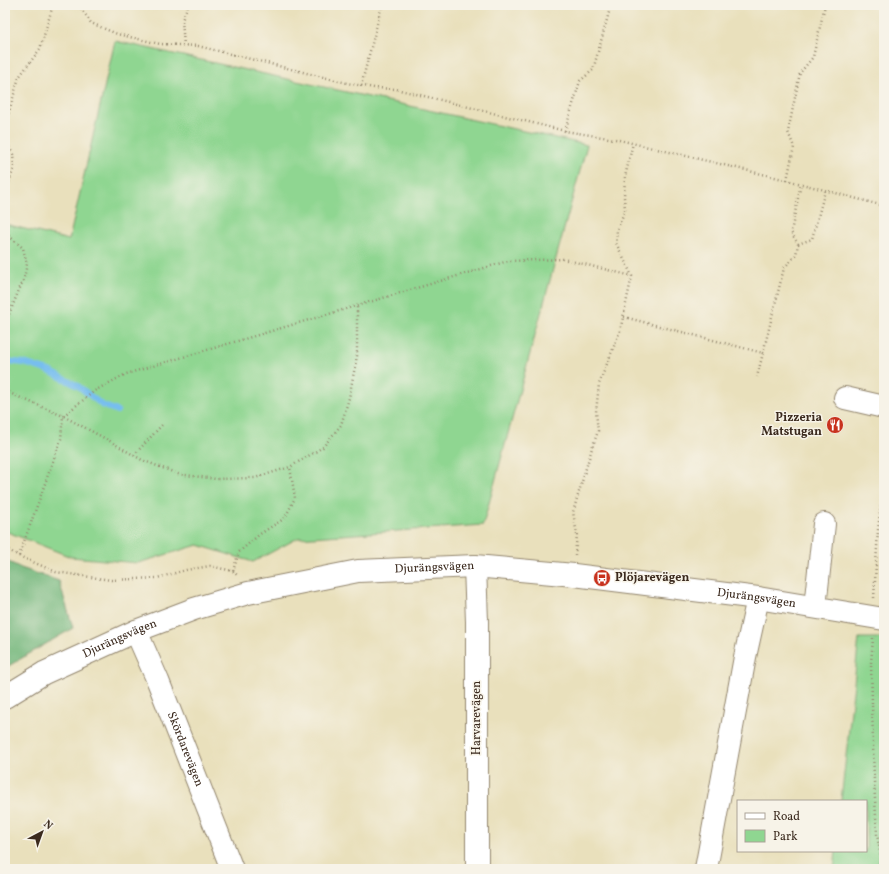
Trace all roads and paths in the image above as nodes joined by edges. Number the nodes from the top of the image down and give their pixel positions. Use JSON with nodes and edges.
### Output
{"nodes":[{"id":1,"x":53,"y":5,"type":"edge"},
{"id":2,"x":79,"y":5,"type":"edge"},
{"id":3,"x":188,"y":5,"type":"edge"},
{"id":4,"x":382,"y":5,"type":"edge"},
{"id":5,"x":611,"y":5,"type":"edge"},
{"id":6,"x":825,"y":5,"type":"edge"},
{"id":7,"x":184,"y":46,"type":"junction"},
{"id":8,"x":361,"y":86,"type":"junction"},
{"id":9,"x":565,"y":131,"type":"junction"},
{"id":10,"x":633,"y":143,"type":"junction"},
{"id":11,"x":787,"y":180,"type":"junction"},
{"id":12,"x":801,"y":184,"type":"junction"},
{"id":13,"x":5,"y":189,"type":"edge"},
{"id":14,"x":825,"y":191,"type":"junction"},
{"id":15,"x":884,"y":206,"type":"edge"},
{"id":16,"x":5,"y":234,"type":"edge"},
{"id":17,"x":798,"y":244,"type":"junction"},
{"id":18,"x":632,"y":276,"type":"junction"},
{"id":19,"x":357,"y":306,"type":"junction"},
{"id":20,"x":624,"y":317,"type":"junction"},
{"id":21,"x":5,"y":324,"type":"edge"},
{"id":22,"x":763,"y":352,"type":"junction"},
{"id":23,"x":757,"y":377,"type":"dead end"},
{"id":24,"x":5,"y":391,"type":"edge"},
{"id":25,"x":845,"y":398,"type":"dead end"},
{"id":26,"x":884,"y":406,"type":"edge"},
{"id":27,"x":63,"y":416,"type":"junction"},
{"id":28,"x":162,"y":424,"type":"dead end"},
{"id":29,"x":134,"y":456,"type":"junction"},
{"id":30,"x":290,"y":467,"type":"junction"},
{"id":31,"x":884,"y":478,"type":"edge"},
{"id":32,"x":824,"y":524,"type":"dead end"},
{"id":33,"x":5,"y":548,"type":"edge"},
{"id":34,"x":19,"y":556,"type":"junction"},
{"id":35,"x":475,"y":566,"type":"junction"},
{"id":36,"x":233,"y":571,"type":"junction"},
{"id":37,"x":574,"y":575,"type":"junction"},
{"id":38,"x":248,"y":594,"type":"junction"},
{"id":39,"x":758,"y":598,"type":"junction"},
{"id":40,"x":815,"y":607,"type":"junction"},
{"id":41,"x":879,"y":618,"type":"edge"},
{"id":42,"x":136,"y":631,"type":"junction"},
{"id":43,"x":5,"y":697,"type":"edge"},
{"id":44,"x":232,"y":869,"type":"edge"},
{"id":45,"x":477,"y":869,"type":"edge"},
{"id":46,"x":706,"y":869,"type":"edge"},
{"id":47,"x":883,"y":869,"type":"edge"}],
"edges":[{"from":1,"to":13,"type":"path"},
{"from":2,"to":7,"type":"path"},
{"from":3,"to":7,"type":"path"},
{"from":4,"to":8,"type":"path"},
{"from":5,"to":9,"type":"path"},
{"from":6,"to":11,"type":"path"},
{"from":7,"to":8,"type":"path"},
{"from":8,"to":9,"type":"path"},
{"from":9,"to":10,"type":"path"},
{"from":10,"to":11,"type":"path"},
{"from":10,"to":18,"type":"path"},
{"from":11,"to":12,"type":"path"},
{"from":12,"to":14,"type":"path"},
{"from":12,"to":17,"type":"path"},
{"from":14,"to":15,"type":"path"},
{"from":14,"to":17,"type":"path"},
{"from":16,"to":21,"type":"path"},
{"from":17,"to":22,"type":"path"},
{"from":18,"to":19,"type":"path"},
{"from":18,"to":20,"type":"path"},
{"from":19,"to":27,"type":"path"},
{"from":19,"to":30,"type":"path"},
{"from":20,"to":22,"type":"path"},
{"from":20,"to":37,"type":"path"},
{"from":22,"to":23,"type":"path"},
{"from":24,"to":27,"type":"path"},
{"from":25,"to":26,"type":"street"},
{"from":27,"to":29,"type":"path"},
{"from":27,"to":34,"type":"path"},
{"from":28,"to":29,"type":"path"},
{"from":29,"to":30,"type":"path"},
{"from":30,"to":36,"type":"path"},
{"from":31,"to":41,"type":"path"},
{"from":32,"to":40,"type":"street"},
{"from":33,"to":34,"type":"path"},
{"from":34,"to":36,"type":"path"},
{"from":35,"to":37,"type":"street","name":"Djurängsvägen"},
{"from":35,"to":38,"type":"street","name":"Djurängsvägen"},
{"from":35,"to":45,"type":"street","name":"Harvarevägen"},
{"from":36,"to":38,"type":"path"},
{"from":37,"to":39,"type":"street","name":"Djurängsvägen"},
{"from":38,"to":42,"type":"street","name":"Djurängsvägen"},
{"from":39,"to":40,"type":"street","name":"Djurängsvägen"},
{"from":39,"to":46,"type":"street"},
{"from":40,"to":41,"type":"street","name":"Djurängsvägen"},
{"from":41,"to":47,"type":"path"},
{"from":42,"to":43,"type":"street","name":"Djurängsvägen"},
{"from":42,"to":44,"type":"street","name":"Skördarevägen"}]}
